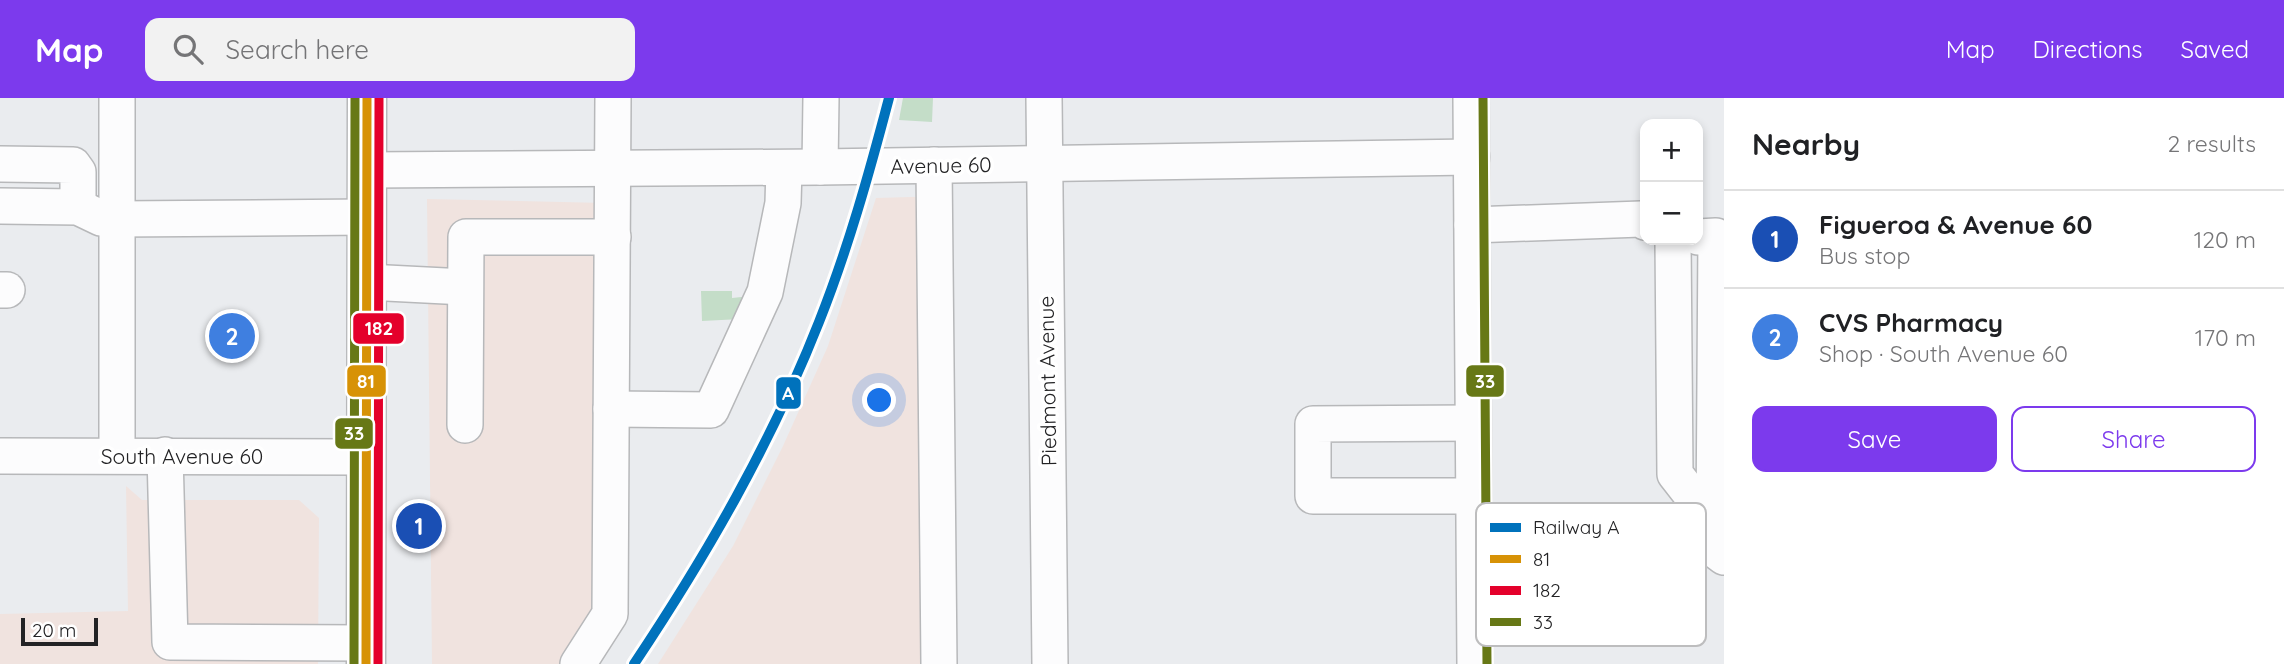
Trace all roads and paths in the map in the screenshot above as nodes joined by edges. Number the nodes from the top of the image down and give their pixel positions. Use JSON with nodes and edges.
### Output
{"nodes":[{"id":1,"x":117,"y":98,"type":"edge"},
{"id":2,"x":367,"y":98,"type":"edge"},
{"id":3,"x":613,"y":98,"type":"edge"},
{"id":4,"x":821,"y":98,"type":"edge"},
{"id":5,"x":1044,"y":98,"type":"edge"},
{"id":6,"x":1471,"y":98,"type":"edge"},
{"id":7,"x":1472,"y":157,"type":"junction"},
{"id":8,"x":1044,"y":163,"type":"junction"},
{"id":9,"x":0,"y":164,"type":"edge"},
{"id":10,"x":934,"y":165,"type":"junction"},
{"id":11,"x":820,"y":167,"type":"junction"},
{"id":12,"x":784,"y":168,"type":"junction"},
{"id":13,"x":614,"y":169,"type":"junction"},
{"id":14,"x":369,"y":170,"type":"junction"},
{"id":15,"x":0,"y":206,"type":"edge"},
{"id":16,"x":78,"y":207,"type":"junction"},
{"id":17,"x":368,"y":217,"type":"junction"},
{"id":18,"x":116,"y":219,"type":"junction"},
{"id":19,"x":1640,"y":222,"type":"edge"},
{"id":20,"x":1472,"y":225,"type":"junction"},
{"id":21,"x":613,"y":237,"type":"junction"},
{"id":22,"x":1703,"y":237,"type":"edge"},
{"id":23,"x":1673,"y":245,"type":"edge"},
{"id":24,"x":367,"y":282,"type":"junction"},
{"id":25,"x":465,"y":287,"type":"junction"},
{"id":26,"x":611,"y":410,"type":"junction"},
{"id":27,"x":1473,"y":423,"type":"junction"},
{"id":28,"x":465,"y":425,"type":"dead end"},
{"id":29,"x":117,"y":455,"type":"junction"},
{"id":30,"x":165,"y":455,"type":"junction"},
{"id":31,"x":0,"y":456,"type":"edge"},
{"id":32,"x":364,"y":457,"type":"junction"},
{"id":33,"x":1474,"y":496,"type":"junction"},
{"id":34,"x":1694,"y":503,"type":"edge"},
{"id":35,"x":1706,"y":520,"type":"edge"},
{"id":36,"x":1719,"y":540,"type":"edge"},
{"id":37,"x":366,"y":654,"type":"edge"},
{"id":38,"x":578,"y":664,"type":"edge"},
{"id":39,"x":939,"y":664,"type":"edge"},
{"id":40,"x":1050,"y":664,"type":"edge"},
{"id":41,"x":1475,"y":664,"type":"edge"}],
"edges":[{"from":1,"to":18,"type":"street"},
{"from":2,"to":14,"type":"main road"},
{"from":3,"to":13,"type":"street"},
{"from":4,"to":11,"type":"street"},
{"from":5,"to":8,"type":"street","name":"Piedmont Avenue"},
{"from":6,"to":7,"type":"street"},
{"from":7,"to":8,"type":"street","name":"Avenue 60"},
{"from":7,"to":20,"type":"street"},
{"from":8,"to":10,"type":"street","name":"Avenue 60"},
{"from":8,"to":40,"type":"street","name":"Piedmont Avenue"},
{"from":9,"to":16,"type":"street"},
{"from":10,"to":11,"type":"street","name":"Avenue 60"},
{"from":10,"to":39,"type":"street"},
{"from":11,"to":12,"type":"street","name":"Avenue 60"},
{"from":12,"to":13,"type":"street","name":"Avenue 60"},
{"from":12,"to":26,"type":"street"},
{"from":13,"to":14,"type":"street","name":"Avenue 60"},
{"from":13,"to":21,"type":"street"},
{"from":14,"to":17,"type":"main road"},
{"from":15,"to":16,"type":"street"},
{"from":16,"to":18,"type":"street"},
{"from":17,"to":18,"type":"street"},
{"from":17,"to":24,"type":"main road"},
{"from":18,"to":29,"type":"street"},
{"from":19,"to":20,"type":"street"},
{"from":20,"to":27,"type":"street"},
{"from":21,"to":25,"type":"street"},
{"from":21,"to":26,"type":"street"},
{"from":22,"to":36,"type":"street"},
{"from":23,"to":34,"type":"street"},
{"from":24,"to":25,"type":"street"},
{"from":24,"to":32,"type":"main road"},
{"from":25,"to":28,"type":"street"},
{"from":26,"to":38,"type":"street"},
{"from":27,"to":33,"type":"street"},
{"from":27,"to":33,"type":"street"},
{"from":29,"to":30,"type":"street","name":"South Avenue 60"},
{"from":29,"to":31,"type":"street","name":"South Avenue 60"},
{"from":30,"to":32,"type":"street","name":"South Avenue 60"},
{"from":30,"to":37,"type":"street"},
{"from":32,"to":37,"type":"main road"},
{"from":33,"to":41,"type":"street"},
{"from":35,"to":36,"type":"street"}]}
